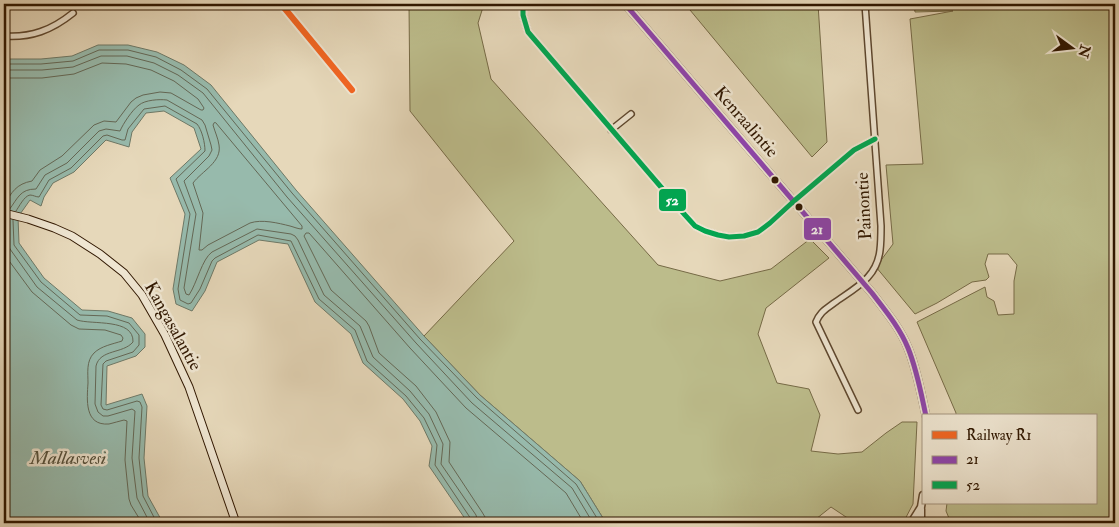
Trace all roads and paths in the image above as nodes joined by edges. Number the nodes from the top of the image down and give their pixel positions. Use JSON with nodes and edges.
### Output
{"nodes":[{"id":1,"x":523,"y":4,"type":"edge"},
{"id":2,"x":625,"y":4,"type":"edge"},
{"id":3,"x":865,"y":4,"type":"edge"},
{"id":4,"x":73,"y":13,"type":"dead end"},
{"id":5,"x":4,"y":36,"type":"edge"},
{"id":6,"x":631,"y":114,"type":"dead end"},
{"id":7,"x":611,"y":130,"type":"junction"},
{"id":8,"x":875,"y":139,"type":"junction"},
{"id":9,"x":794,"y":201,"type":"junction"},
{"id":10,"x":4,"y":213,"type":"edge"},
{"id":11,"x":864,"y":282,"type":"junction"},
{"id":12,"x":858,"y":410,"type":"dead end"},
{"id":13,"x":926,"y":414,"type":"edge"},
{"id":14,"x":922,"y":502,"type":"edge"},
{"id":15,"x":921,"y":508,"type":"junction"},
{"id":16,"x":236,"y":523,"type":"edge"},
{"id":17,"x":911,"y":523,"type":"edge"},
{"id":18,"x":921,"y":523,"type":"edge"}],
"edges":[{"from":1,"to":7,"type":"street"},
{"from":2,"to":9,"type":"street","name":"Kenraalintie"},
{"from":3,"to":8,"type":"street","name":"Painontie"},
{"from":4,"to":5,"type":"street"},
{"from":6,"to":7,"type":"street"},
{"from":7,"to":9,"type":"street"},
{"from":8,"to":9,"type":"street"},
{"from":8,"to":11,"type":"street","name":"Painontie"},
{"from":9,"to":11,"type":"street","name":"Kenraalintie"},
{"from":10,"to":16,"type":"main road","name":"Kangasalantie"},
{"from":11,"to":12,"type":"street"},
{"from":11,"to":13,"type":"street"},
{"from":14,"to":15,"type":"street"},
{"from":15,"to":17,"type":"street"},
{"from":15,"to":18,"type":"street"}]}
